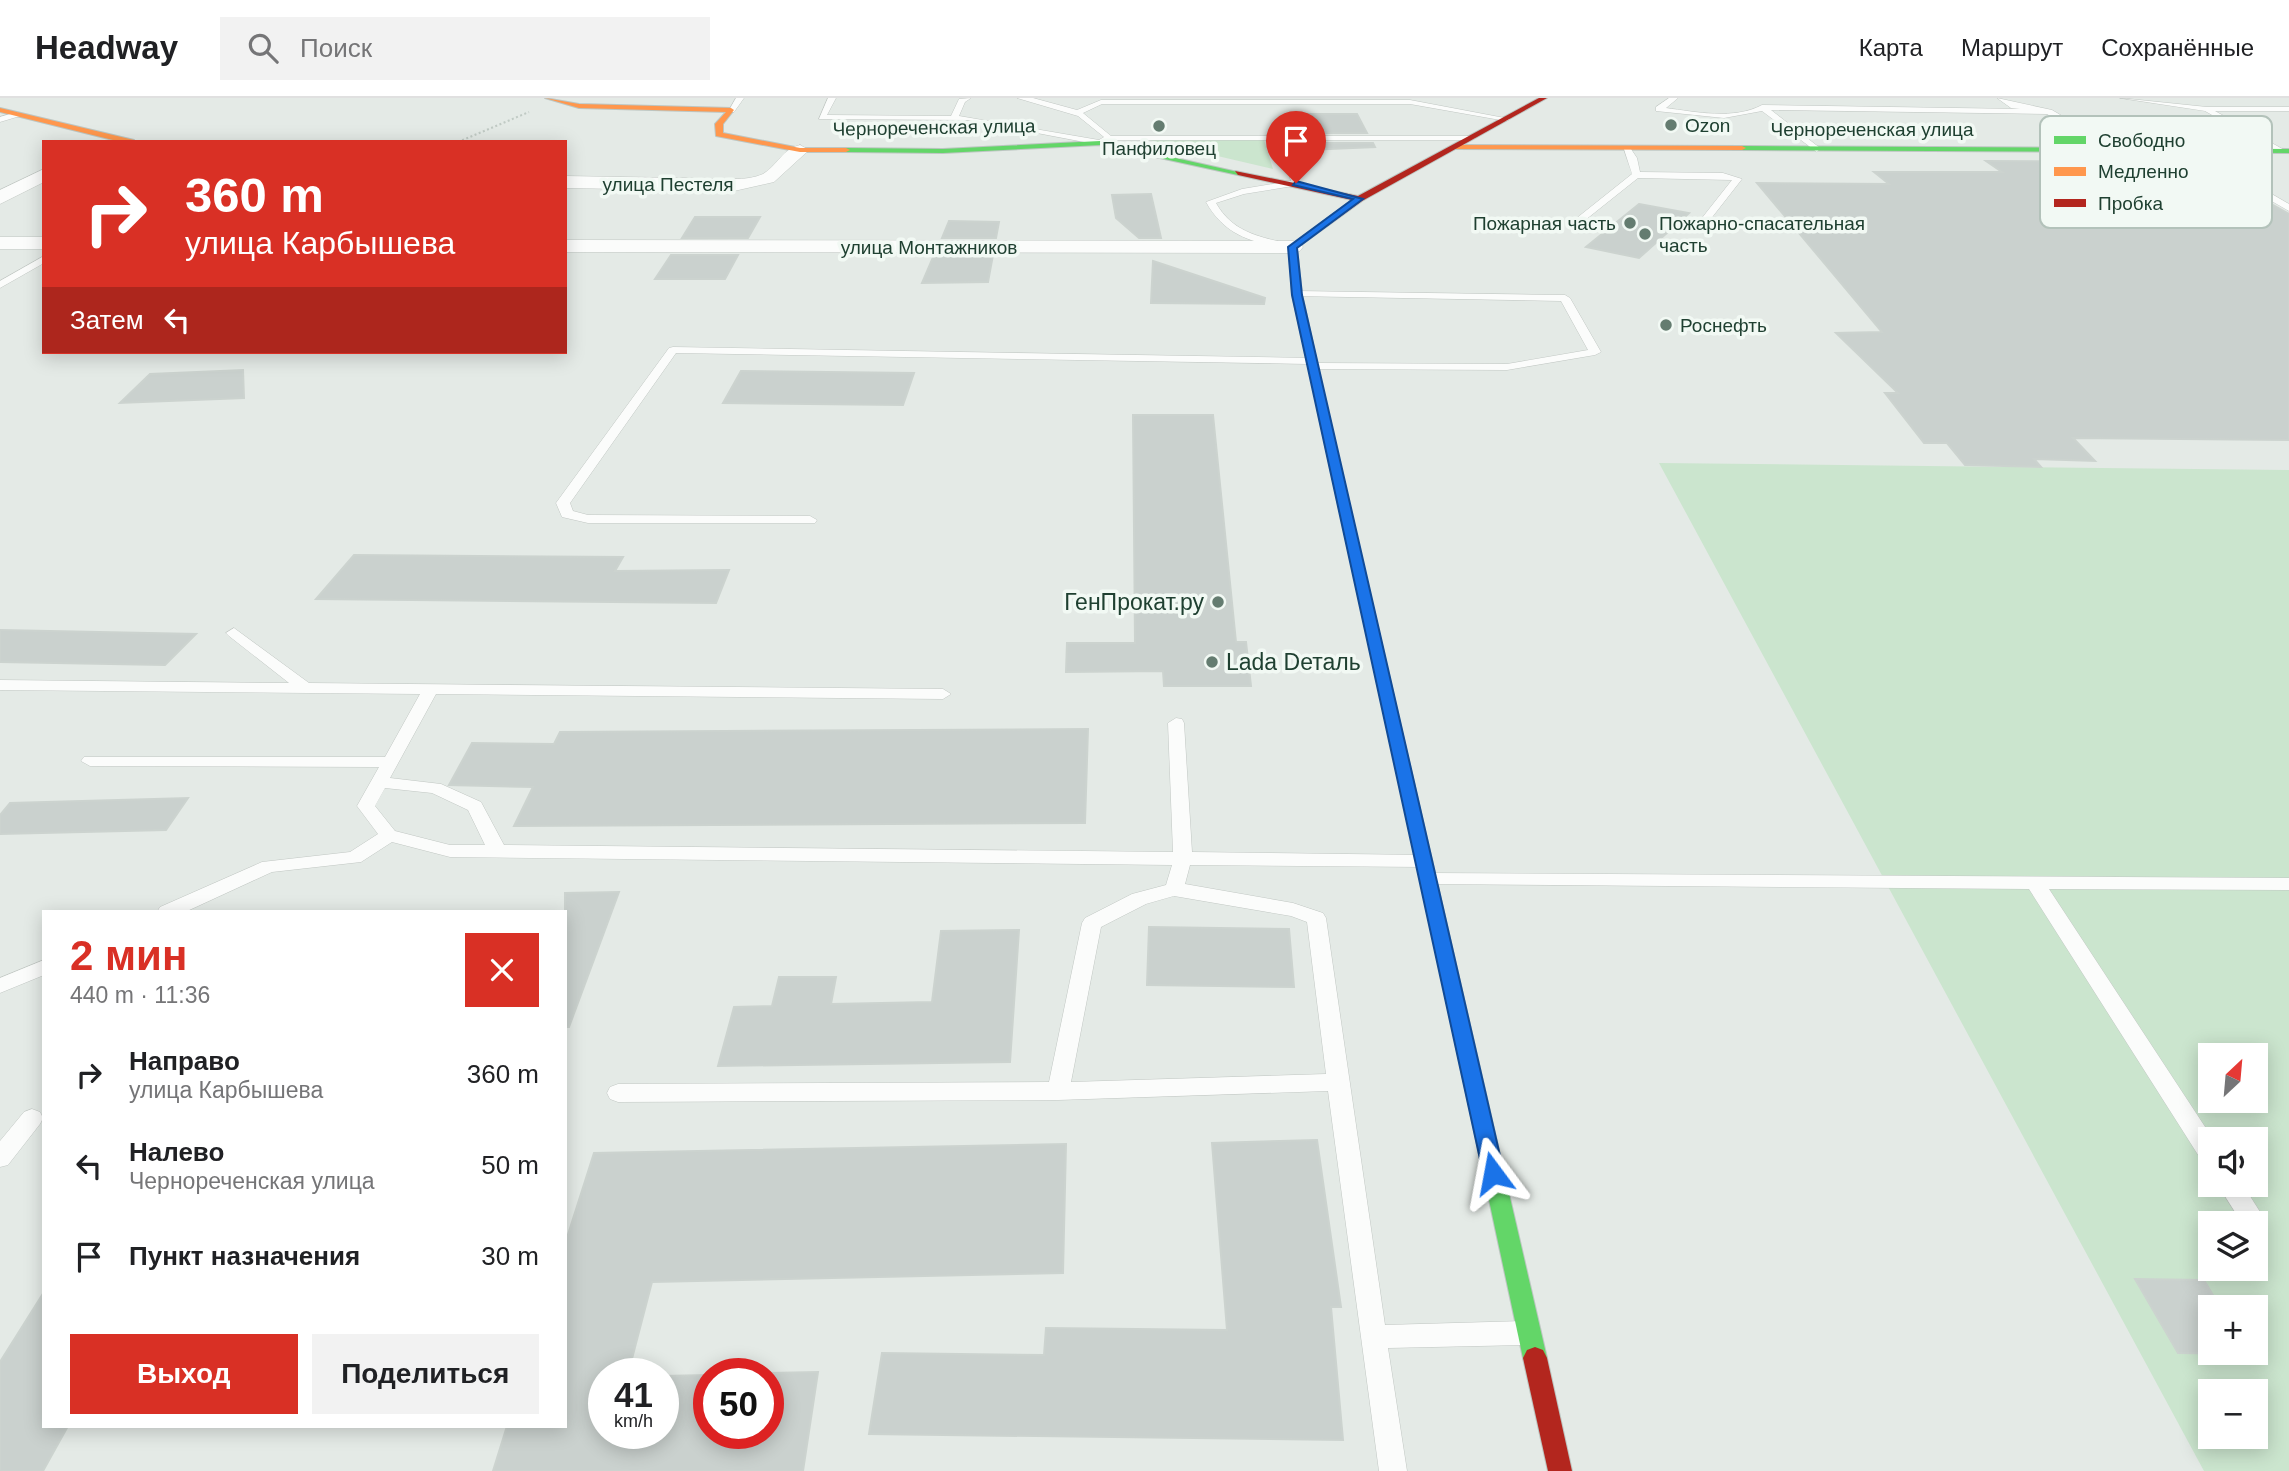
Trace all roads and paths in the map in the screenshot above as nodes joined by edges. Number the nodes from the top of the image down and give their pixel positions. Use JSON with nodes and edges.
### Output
{"nodes":[{"id":1,"x":548,"y":98,"type":"edge"},
{"id":2,"x":832,"y":98,"type":"edge"},
{"id":3,"x":967,"y":98,"type":"edge"},
{"id":4,"x":1021,"y":98,"type":"edge"},
{"id":5,"x":1544,"y":98,"type":"edge"},
{"id":6,"x":1674,"y":98,"type":"edge"},
{"id":7,"x":1760,"y":98,"type":"edge"},
{"id":8,"x":2001,"y":98,"type":"edge"},
{"id":9,"x":2124,"y":98,"type":"edge"},
{"id":10,"x":2235,"y":98,"type":"edge"},
{"id":11,"x":1103,"y":100,"type":"edge"},
{"id":12,"x":2148,"y":100,"type":"edge"},
{"id":13,"x":735,"y":104,"type":"edge"},
{"id":14,"x":1763,"y":108,"type":"junction"},
{"id":15,"x":2207,"y":109,"type":"junction"},
{"id":16,"x":2239,"y":109,"type":"junction"},
{"id":17,"x":2289,"y":109,"type":"edge"},
{"id":18,"x":0,"y":110,"type":"edge"},
{"id":19,"x":529,"y":112,"type":"dead end"},
{"id":20,"x":2049,"y":112,"type":"junction"},
{"id":21,"x":1077,"y":113,"type":"junction"},
{"id":22,"x":17,"y":114,"type":"junction"},
{"id":23,"x":2056,"y":116,"type":"edge"},
{"id":24,"x":2220,"y":116,"type":"edge"},
{"id":25,"x":954,"y":118,"type":"junction"},
{"id":26,"x":1507,"y":119,"type":"junction"},
{"id":27,"x":0,"y":120,"type":"edge"},
{"id":28,"x":1281,"y":138,"type":"junction"},
{"id":29,"x":1471,"y":138,"type":"junction"},
{"id":30,"x":109,"y":140,"type":"edge"},
{"id":31,"x":463,"y":140,"type":"edge"},
{"id":32,"x":1105,"y":141,"type":"junction"},
{"id":33,"x":1455,"y":147,"type":"junction"},
{"id":34,"x":1626,"y":148,"type":"junction"},
{"id":35,"x":800,"y":150,"type":"junction"},
{"id":36,"x":1817,"y":150,"type":"junction"},
{"id":37,"x":2040,"y":151,"type":"edge"},
{"id":38,"x":42,"y":175,"type":"edge"},
{"id":39,"x":1636,"y":175,"type":"junction"},
{"id":40,"x":567,"y":182,"type":"edge"},
{"id":41,"x":1296,"y":183,"type":"junction"},
{"id":42,"x":0,"y":198,"type":"edge"},
{"id":43,"x":2272,"y":198,"type":"edge"},
{"id":44,"x":1359,"y":199,"type":"junction"},
{"id":45,"x":2289,"y":208,"type":"edge"},
{"id":46,"x":1576,"y":223,"type":"dead end"},
{"id":47,"x":1703,"y":223,"type":"dead end"},
{"id":48,"x":0,"y":243,"type":"edge"},
{"id":49,"x":42,"y":243,"type":"edge"},
{"id":50,"x":567,"y":246,"type":"edge"},
{"id":51,"x":1293,"y":247,"type":"junction"},
{"id":52,"x":42,"y":260,"type":"edge"},
{"id":53,"x":0,"y":285,"type":"edge"},
{"id":54,"x":1297,"y":295,"type":"junction"},
{"id":55,"x":1312,"y":364,"type":"junction"},
{"id":56,"x":810,"y":520,"type":"dead end"},
{"id":57,"x":234,"y":633,"type":"dead end"},
{"id":58,"x":0,"y":685,"type":"edge"},
{"id":59,"x":307,"y":689,"type":"junction"},
{"id":60,"x":430,"y":691,"type":"junction"},
{"id":61,"x":943,"y":694,"type":"dead end"},
{"id":62,"x":1176,"y":723,"type":"dead end"},
{"id":63,"x":90,"y":761,"type":"dead end"},
{"id":64,"x":391,"y":762,"type":"junction"},
{"id":65,"x":380,"y":782,"type":"junction"},
{"id":66,"x":389,"y":835,"type":"junction"},
{"id":67,"x":498,"y":852,"type":"junction"},
{"id":68,"x":1183,"y":858,"type":"junction"},
{"id":69,"x":1426,"y":870,"type":"junction"},
{"id":70,"x":2035,"y":883,"type":"junction"},
{"id":71,"x":2289,"y":884,"type":"edge"},
{"id":72,"x":1174,"y":889,"type":"junction"},
{"id":73,"x":171,"y":910,"type":"edge"},
{"id":74,"x":42,"y":968,"type":"edge"},
{"id":75,"x":0,"y":986,"type":"edge"},
{"id":76,"x":1338,"y":1082,"type":"junction"},
{"id":77,"x":1058,"y":1091,"type":"junction"},
{"id":78,"x":618,"y":1093,"type":"dead end"},
{"id":79,"x":32,"y":1118,"type":"dead end"},
{"id":80,"x":2198,"y":1135,"type":"edge"},
{"id":81,"x":0,"y":1158,"type":"edge"},
{"id":82,"x":1529,"y":1333,"type":"junction"},
{"id":83,"x":1373,"y":1337,"type":"junction"},
{"id":84,"x":1393,"y":1471,"type":"edge"},
{"id":85,"x":1560,"y":1471,"type":"edge"}],
"edges":[{"from":1,"to":13,"type":"main road","name":"Чернореченская улица"},
{"from":2,"to":25,"type":"lane"},
{"from":3,"to":25,"type":"lane"},
{"from":4,"to":21,"type":"lane"},
{"from":5,"to":26,"type":"main road"},
{"from":6,"to":14,"type":"lane"},
{"from":7,"to":14,"type":"lane"},
{"from":8,"to":20,"type":"lane"},
{"from":9,"to":12,"type":"lane"},
{"from":10,"to":16,"type":"lane"},
{"from":11,"to":21,"type":"lane"},
{"from":11,"to":26,"type":"lane"},
{"from":12,"to":15,"type":"lane"},
{"from":13,"to":35,"type":"main road","name":"Чернореченская улица"},
{"from":14,"to":20,"type":"lane"},
{"from":14,"to":36,"type":"lane"},
{"from":15,"to":16,"type":"lane"},
{"from":15,"to":24,"type":"lane"},
{"from":16,"to":17,"type":"lane"},
{"from":18,"to":22,"type":"main road"},
{"from":19,"to":31,"type":"path"},
{"from":20,"to":23,"type":"lane"},
{"from":21,"to":32,"type":"lane"},
{"from":22,"to":27,"type":"lane"},
{"from":22,"to":30,"type":"main road"},
{"from":25,"to":32,"type":"lane"},
{"from":26,"to":29,"type":"main road"},
{"from":28,"to":29,"type":"lane"},
{"from":28,"to":32,"type":"lane"},
{"from":28,"to":41,"type":"lane"},
{"from":29,"to":33,"type":"main road"},
{"from":32,"to":35,"type":"main road","name":"Чернореченская улица"},
{"from":32,"to":41,"type":"main road","name":"Чернореченская улица"},
{"from":33,"to":34,"type":"main road","name":"Чернореченская улица"},
{"from":33,"to":44,"type":"main road"},
{"from":34,"to":36,"type":"main road","name":"Чернореченская улица"},
{"from":34,"to":39,"type":"lane"},
{"from":35,"to":40,"type":"street","name":"улица Пестеля"},
{"from":36,"to":37,"type":"main road","name":"Чернореченская улица"},
{"from":38,"to":42,"type":"street"},
{"from":39,"to":46,"type":"lane"},
{"from":39,"to":47,"type":"lane"},
{"from":41,"to":44,"type":"main road","name":"Чернореченская улица"},
{"from":41,"to":51,"type":"lane"},
{"from":43,"to":45,"type":"lane"},
{"from":44,"to":51,"type":"main road"},
{"from":48,"to":49,"type":"street"},
{"from":50,"to":51,"type":"street","name":"улица Монтажников"},
{"from":51,"to":54,"type":"main road"},
{"from":52,"to":53,"type":"lane"},
{"from":54,"to":55,"type":"main road"},
{"from":54,"to":55,"type":"lane"},
{"from":55,"to":56,"type":"lane"},
{"from":55,"to":69,"type":"main road"},
{"from":57,"to":59,"type":"lane"},
{"from":58,"to":59,"type":"lane"},
{"from":59,"to":60,"type":"lane"},
{"from":60,"to":61,"type":"lane"},
{"from":60,"to":64,"type":"lane"},
{"from":62,"to":68,"type":"lane"},
{"from":63,"to":64,"type":"lane"},
{"from":64,"to":65,"type":"lane"},
{"from":65,"to":66,"type":"lane"},
{"from":65,"to":67,"type":"lane"},
{"from":66,"to":67,"type":"lane"},
{"from":66,"to":73,"type":"lane"},
{"from":67,"to":68,"type":"lane"},
{"from":68,"to":69,"type":"lane"},
{"from":68,"to":72,"type":"lane"},
{"from":69,"to":70,"type":"lane"},
{"from":69,"to":82,"type":"main road"},
{"from":70,"to":71,"type":"lane"},
{"from":70,"to":80,"type":"lane"},
{"from":72,"to":76,"type":"lane"},
{"from":72,"to":77,"type":"lane"},
{"from":74,"to":75,"type":"lane"},
{"from":76,"to":77,"type":"lane"},
{"from":76,"to":83,"type":"lane"},
{"from":77,"to":78,"type":"lane"},
{"from":79,"to":81,"type":"lane"},
{"from":82,"to":83,"type":"lane"},
{"from":82,"to":85,"type":"main road"},
{"from":83,"to":84,"type":"lane"}]}
